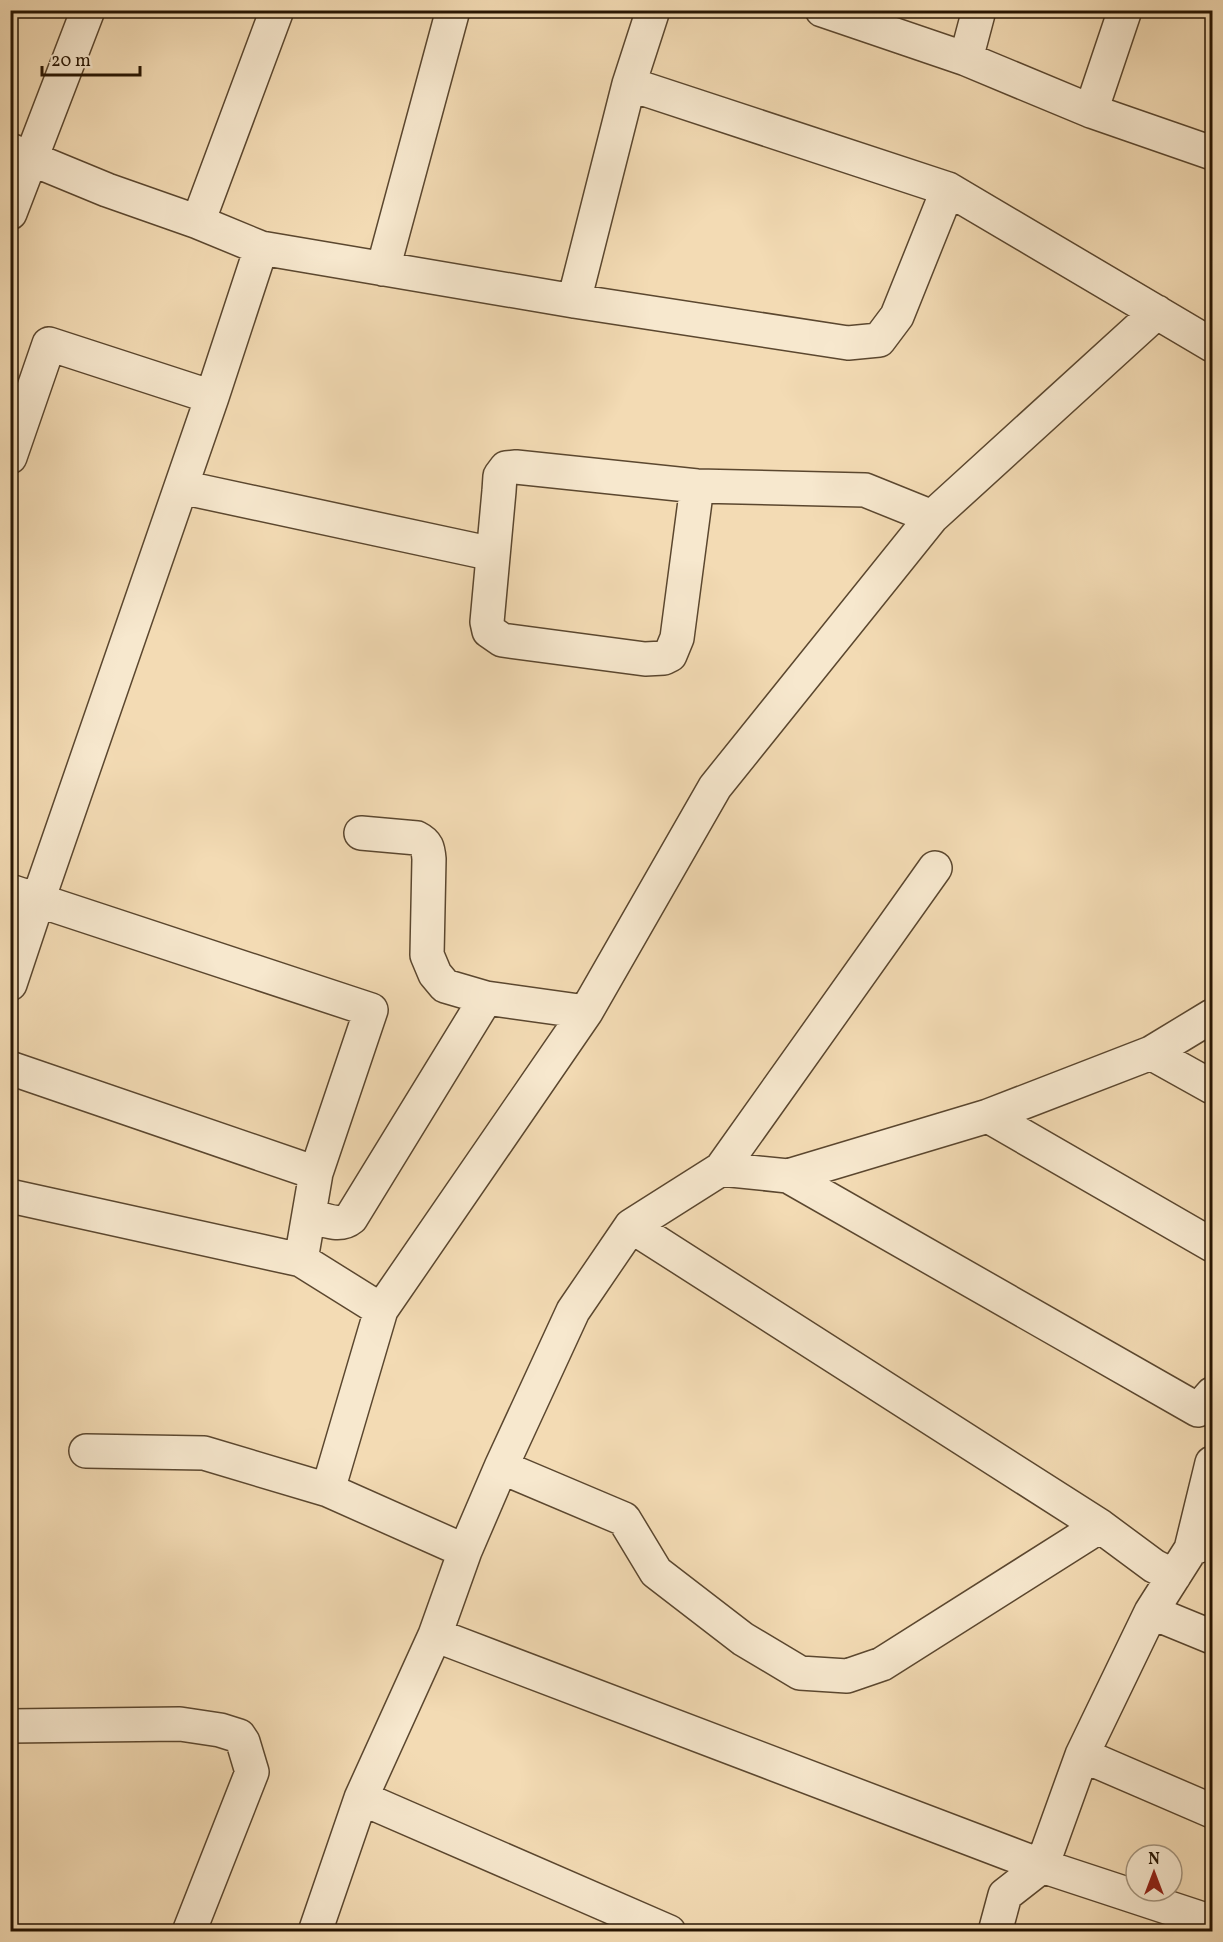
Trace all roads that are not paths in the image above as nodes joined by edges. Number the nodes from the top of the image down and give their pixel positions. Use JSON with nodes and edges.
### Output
{"nodes":[{"id":1,"x":88,"y":10,"type":"edge"},
{"id":2,"x":277,"y":10,"type":"edge"},
{"id":3,"x":453,"y":10,"type":"edge"},
{"id":4,"x":653,"y":10,"type":"edge"},
{"id":5,"x":979,"y":10,"type":"edge"},
{"id":6,"x":1125,"y":10,"type":"edge"},
{"id":7,"x":831,"y":12,"type":"edge"},
{"id":8,"x":966,"y":59,"type":"junction"},
{"id":9,"x":629,"y":84,"type":"junction"},
{"id":10,"x":1091,"y":111,"type":"junction"},
{"id":11,"x":1212,"y":153,"type":"edge"},
{"id":12,"x":21,"y":154,"type":"edge"},
{"id":13,"x":948,"y":189,"type":"junction"},
{"id":14,"x":10,"y":213,"type":"edge"},
{"id":15,"x":198,"y":222,"type":"junction"},
{"id":16,"x":261,"y":248,"type":"junction"},
{"id":17,"x":383,"y":269,"type":"junction"},
{"id":18,"x":574,"y":301,"type":"junction"},
{"id":19,"x":1157,"y":312,"type":"junction"},
{"id":20,"x":1212,"y":345,"type":"edge"},
{"id":21,"x":212,"y":397,"type":"junction"},
{"id":22,"x":10,"y":457,"type":"edge"},
{"id":23,"x":696,"y":486,"type":"junction"},
{"id":24,"x":181,"y":487,"type":"junction"},
{"id":25,"x":932,"y":517,"type":"junction"},
{"id":26,"x":493,"y":554,"type":"junction"},
{"id":27,"x":361,"y":833,"type":"dead end"},
{"id":28,"x":934,"y":868,"type":"dead end"},
{"id":29,"x":24,"y":895,"type":"edge"},
{"id":30,"x":10,"y":984,"type":"edge"},
{"id":31,"x":486,"y":998,"type":"junction"},
{"id":32,"x":586,"y":1012,"type":"junction"},
{"id":33,"x":1212,"y":1016,"type":"edge"},
{"id":34,"x":1151,"y":1053,"type":"junction"},
{"id":35,"x":10,"y":1068,"type":"edge"},
{"id":36,"x":1212,"y":1087,"type":"edge"},
{"id":37,"x":988,"y":1116,"type":"junction"},
{"id":38,"x":721,"y":1169,"type":"junction"},
{"id":39,"x":316,"y":1173,"type":"junction"},
{"id":40,"x":788,"y":1176,"type":"junction"},
{"id":41,"x":10,"y":1196,"type":"edge"},
{"id":42,"x":309,"y":1215,"type":"junction"},
{"id":43,"x":631,"y":1226,"type":"junction"},
{"id":44,"x":1212,"y":1245,"type":"edge"},
{"id":45,"x":301,"y":1260,"type":"junction"},
{"id":46,"x":381,"y":1310,"type":"junction"},
{"id":47,"x":1208,"y":1412,"type":"edge"},
{"id":48,"x":86,"y":1450,"type":"dead end"},
{"id":49,"x":1212,"y":1463,"type":"edge"},
{"id":50,"x":501,"y":1467,"type":"junction"},
{"id":51,"x":328,"y":1490,"type":"junction"},
{"id":52,"x":1100,"y":1526,"type":"junction"},
{"id":53,"x":1202,"y":1545,"type":"edge"},
{"id":54,"x":465,"y":1551,"type":"junction"},
{"id":55,"x":1174,"y":1576,"type":"junction"},
{"id":56,"x":1151,"y":1612,"type":"junction"},
{"id":57,"x":435,"y":1635,"type":"junction"},
{"id":58,"x":1212,"y":1637,"type":"edge"},
{"id":59,"x":10,"y":1726,"type":"edge"},
{"id":60,"x":1083,"y":1755,"type":"junction"},
{"id":61,"x":361,"y":1798,"type":"junction"},
{"id":62,"x":1212,"y":1811,"type":"edge"},
{"id":63,"x":1042,"y":1866,"type":"junction"},
{"id":64,"x":1212,"y":1922,"type":"edge"},
{"id":65,"x":189,"y":1932,"type":"edge"},
{"id":66,"x":315,"y":1932,"type":"edge"},
{"id":67,"x":669,"y":1932,"type":"edge"},
{"id":68,"x":995,"y":1932,"type":"edge"}],
"edges":[{"from":1,"to":12,"type":"street"},
{"from":2,"to":15,"type":"street"},
{"from":3,"to":17,"type":"street"},
{"from":4,"to":9,"type":"street"},
{"from":5,"to":8,"type":"street"},
{"from":6,"to":10,"type":"street"},
{"from":7,"to":8,"type":"street"},
{"from":8,"to":10,"type":"street"},
{"from":9,"to":13,"type":"street"},
{"from":9,"to":18,"type":"street"},
{"from":10,"to":11,"type":"street"},
{"from":12,"to":14,"type":"street"},
{"from":12,"to":15,"type":"street"},
{"from":13,"to":18,"type":"street"},
{"from":13,"to":19,"type":"street"},
{"from":15,"to":16,"type":"street"},
{"from":16,"to":17,"type":"street"},
{"from":16,"to":21,"type":"street"},
{"from":17,"to":18,"type":"street"},
{"from":19,"to":20,"type":"street"},
{"from":19,"to":25,"type":"street"},
{"from":21,"to":22,"type":"street"},
{"from":21,"to":24,"type":"street"},
{"from":23,"to":25,"type":"street"},
{"from":23,"to":26,"type":"street"},
{"from":23,"to":26,"type":"street"},
{"from":24,"to":26,"type":"street"},
{"from":24,"to":29,"type":"street"},
{"from":25,"to":32,"type":"street"},
{"from":27,"to":31,"type":"street"},
{"from":28,"to":38,"type":"street"},
{"from":29,"to":30,"type":"street"},
{"from":29,"to":39,"type":"street"},
{"from":31,"to":32,"type":"street"},
{"from":31,"to":42,"type":"street"},
{"from":32,"to":46,"type":"street"},
{"from":33,"to":34,"type":"street"},
{"from":34,"to":36,"type":"street"},
{"from":34,"to":37,"type":"street"},
{"from":35,"to":39,"type":"street"},
{"from":37,"to":40,"type":"street"},
{"from":37,"to":44,"type":"street"},
{"from":38,"to":40,"type":"street"},
{"from":38,"to":43,"type":"street"},
{"from":39,"to":42,"type":"street"},
{"from":40,"to":47,"type":"street"},
{"from":41,"to":45,"type":"street"},
{"from":42,"to":45,"type":"street"},
{"from":43,"to":50,"type":"street"},
{"from":43,"to":52,"type":"street"},
{"from":45,"to":46,"type":"street"},
{"from":46,"to":51,"type":"street"},
{"from":48,"to":51,"type":"street"},
{"from":49,"to":53,"type":"street"},
{"from":50,"to":52,"type":"street"},
{"from":50,"to":54,"type":"street"},
{"from":51,"to":54,"type":"street"},
{"from":52,"to":55,"type":"street"},
{"from":53,"to":55,"type":"street"},
{"from":54,"to":57,"type":"street"},
{"from":55,"to":56,"type":"street"},
{"from":56,"to":58,"type":"street"},
{"from":56,"to":60,"type":"street"},
{"from":57,"to":61,"type":"street"},
{"from":57,"to":63,"type":"street"},
{"from":59,"to":65,"type":"street"},
{"from":60,"to":62,"type":"street"},
{"from":60,"to":63,"type":"street"},
{"from":61,"to":66,"type":"street"},
{"from":61,"to":67,"type":"street"},
{"from":63,"to":64,"type":"street"},
{"from":63,"to":68,"type":"street"}]}
